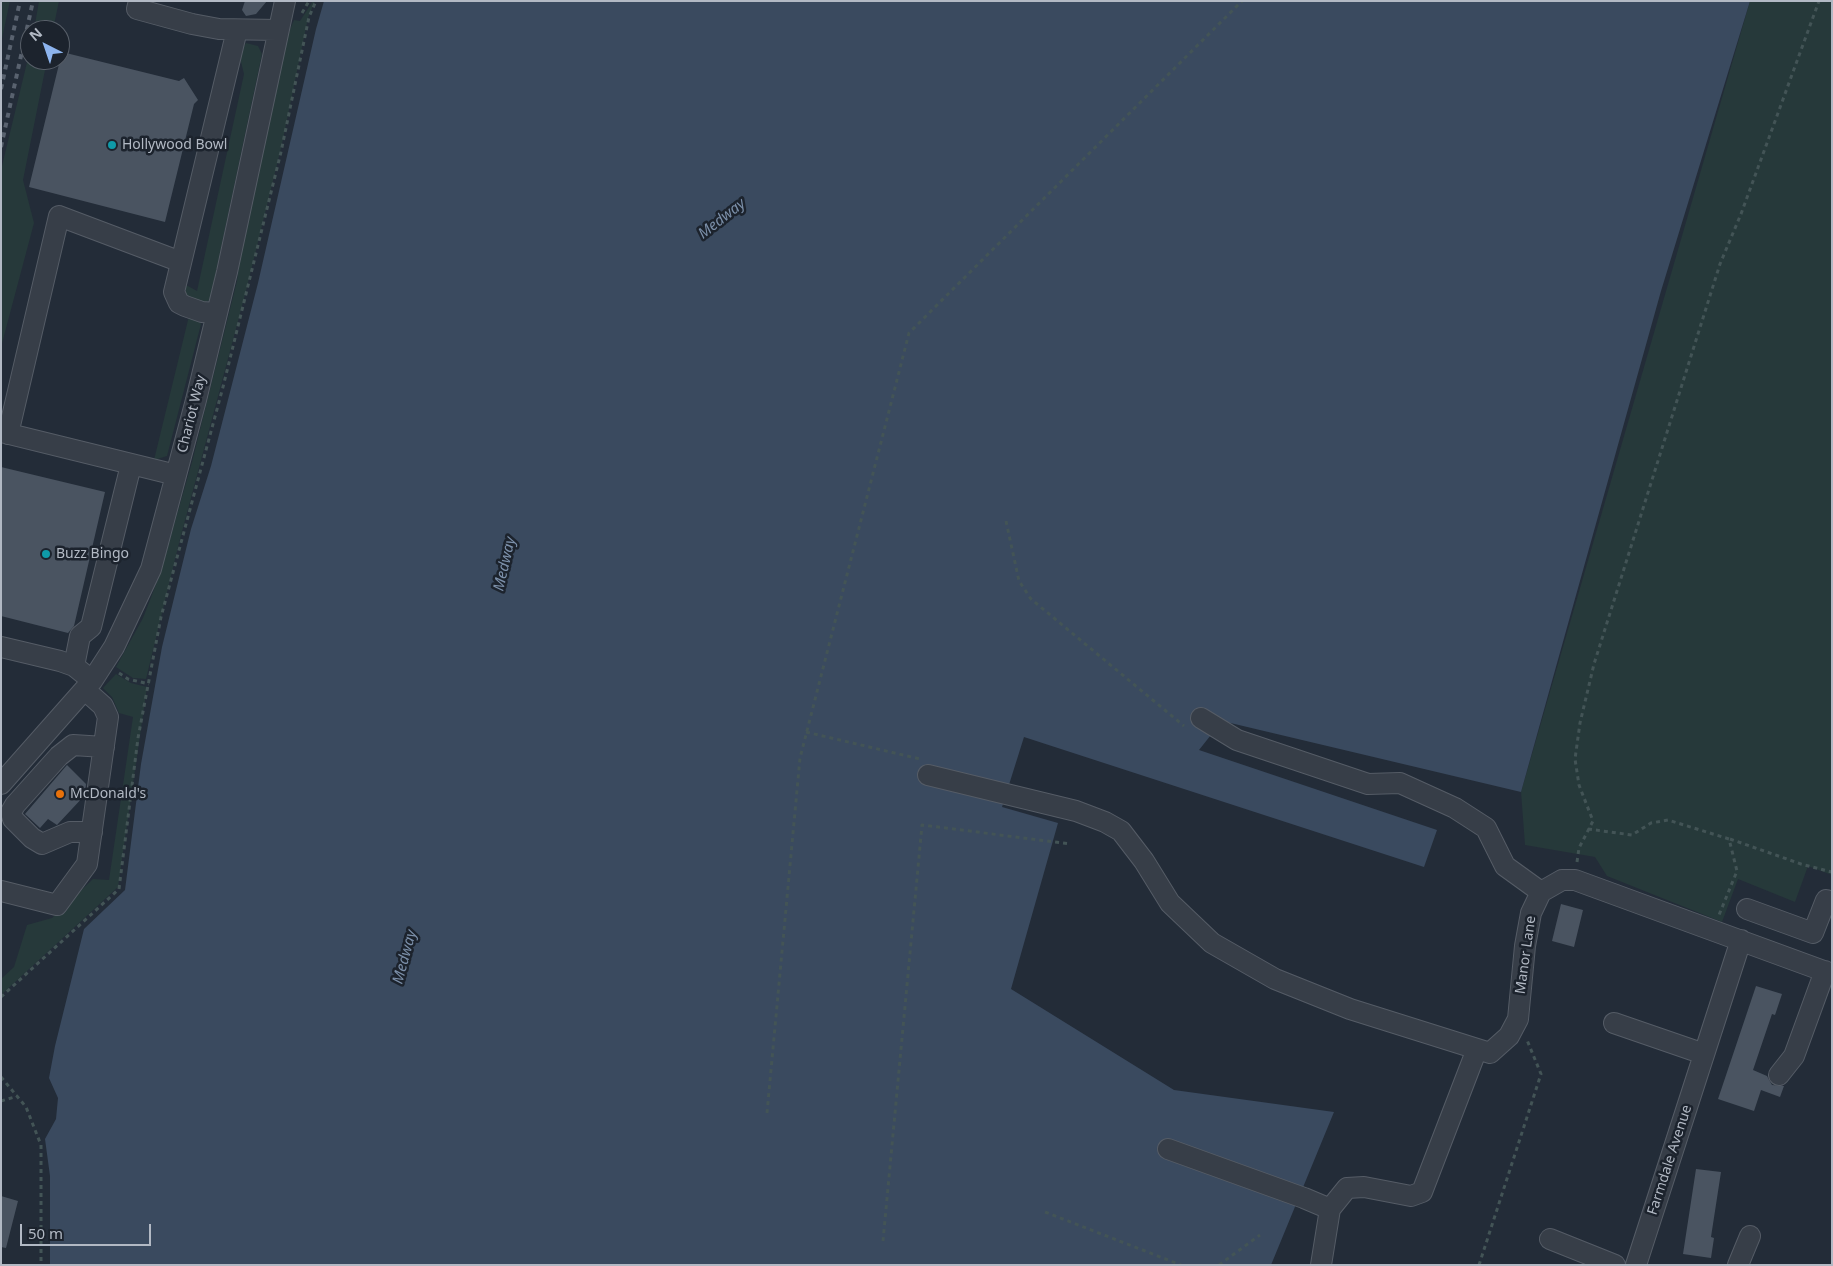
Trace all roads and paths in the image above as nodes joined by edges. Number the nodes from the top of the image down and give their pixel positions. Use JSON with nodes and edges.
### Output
{"nodes":[{"id":1,"x":139,"y":1,"type":"edge"},
{"id":2,"x":284,"y":1,"type":"edge"},
{"id":3,"x":310,"y":1,"type":"edge"},
{"id":4,"x":316,"y":1,"type":"edge"},
{"id":5,"x":1242,"y":1,"type":"edge"},
{"id":6,"x":1819,"y":1,"type":"edge"},
{"id":7,"x":301,"y":14,"type":"dead end"},
{"id":8,"x":237,"y":30,"type":"junction"},
{"id":9,"x":277,"y":30,"type":"junction"},
{"id":10,"x":182,"y":262,"type":"junction"},
{"id":11,"x":217,"y":313,"type":"junction"},
{"id":12,"x":4,"y":433,"type":"edge"},
{"id":13,"x":131,"y":464,"type":"junction"},
{"id":14,"x":176,"y":476,"type":"junction"},
{"id":15,"x":1006,"y":521,"type":"dead end"},
{"id":16,"x":1,"y":647,"type":"edge"},
{"id":17,"x":104,"y":663,"type":"junction"},
{"id":18,"x":74,"y":666,"type":"junction"},
{"id":19,"x":149,"y":684,"type":"junction"},
{"id":20,"x":88,"y":685,"type":"junction"},
{"id":21,"x":1193,"y":722,"type":"joint"},
{"id":22,"x":104,"y":747,"type":"junction"},
{"id":23,"x":928,"y":775,"type":"dead end"},
{"id":24,"x":1,"y":784,"type":"edge"},
{"id":25,"x":1588,"y":829,"type":"junction"},
{"id":26,"x":92,"y":832,"type":"junction"},
{"id":27,"x":1729,"y":839,"type":"junction"},
{"id":28,"x":1071,"y":844,"type":"dead end"},
{"id":29,"x":1832,"y":872,"type":"edge"},
{"id":30,"x":1575,"y":880,"type":"junction"},
{"id":31,"x":1,"y":891,"type":"edge"},
{"id":32,"x":1541,"y":892,"type":"junction"},
{"id":33,"x":1832,"y":902,"type":"edge"},
{"id":34,"x":1747,"y":909,"type":"dead end"},
{"id":35,"x":1714,"y":930,"type":"junction"},
{"id":36,"x":1741,"y":940,"type":"junction"},
{"id":37,"x":1829,"y":972,"type":"edge"},
{"id":38,"x":1,"y":997,"type":"edge"},
{"id":39,"x":1518,"y":1019,"type":"junction"},
{"id":40,"x":1614,"y":1023,"type":"dead end"},
{"id":41,"x":1476,"y":1049,"type":"junction"},
{"id":42,"x":1704,"y":1054,"type":"junction"},
{"id":43,"x":1779,"y":1075,"type":"dead end"},
{"id":44,"x":1,"y":1077,"type":"edge"},
{"id":45,"x":18,"y":1096,"type":"junction"},
{"id":46,"x":1,"y":1101,"type":"edge"},
{"id":47,"x":767,"y":1113,"type":"dead end"},
{"id":48,"x":1168,"y":1149,"type":"dead end"},
{"id":49,"x":1330,"y":1209,"type":"junction"},
{"id":50,"x":1045,"y":1212,"type":"dead end"},
{"id":51,"x":1260,"y":1235,"type":"dead end"},
{"id":52,"x":1750,"y":1236,"type":"dead end"},
{"id":53,"x":1550,"y":1240,"type":"dead end"},
{"id":54,"x":882,"y":1241,"type":"dead end"},
{"id":55,"x":41,"y":1265,"type":"edge"},
{"id":56,"x":1182,"y":1265,"type":"edge"},
{"id":57,"x":1219,"y":1265,"type":"edge"},
{"id":58,"x":1322,"y":1265,"type":"edge"},
{"id":59,"x":1479,"y":1265,"type":"edge"},
{"id":60,"x":1615,"y":1265,"type":"edge"},
{"id":61,"x":1636,"y":1265,"type":"edge"},
{"id":62,"x":1738,"y":1265,"type":"edge"}],
"edges":[{"from":1,"to":8,"type":"street"},
{"from":2,"to":9,"type":"street","name":"Chariot Way"},
{"from":3,"to":7,"type":"path"},
{"from":4,"to":19,"type":"path"},
{"from":5,"to":47,"type":"path"},
{"from":6,"to":25,"type":"path"},
{"from":8,"to":9,"type":"street"},
{"from":8,"to":10,"type":"street"},
{"from":9,"to":11,"type":"street","name":"Chariot Way"},
{"from":10,"to":11,"type":"street"},
{"from":10,"to":12,"type":"street"},
{"from":11,"to":14,"type":"street","name":"Chariot Way"},
{"from":12,"to":13,"type":"street"},
{"from":13,"to":14,"type":"street"},
{"from":13,"to":18,"type":"street"},
{"from":14,"to":17,"type":"street","name":"Chariot Way"},
{"from":15,"to":21,"type":"path"},
{"from":16,"to":18,"type":"street"},
{"from":17,"to":19,"type":"path"},
{"from":17,"to":20,"type":"street","name":"Chariot Way"},
{"from":18,"to":20,"type":"street"},
{"from":19,"to":38,"type":"path"},
{"from":20,"to":22,"type":"street"},
{"from":20,"to":24,"type":"street","name":"Chariot Way"},
{"from":21,"to":32,"type":"street"},
{"from":22,"to":26,"type":"street"},
{"from":22,"to":26,"type":"street"},
{"from":23,"to":41,"type":"street","name":"Manor Lane"},
{"from":25,"to":27,"type":"path"},
{"from":25,"to":30,"type":"path"},
{"from":26,"to":31,"type":"street"},
{"from":27,"to":29,"type":"path"},
{"from":27,"to":35,"type":"path"},
{"from":28,"to":54,"type":"path"},
{"from":30,"to":32,"type":"street"},
{"from":30,"to":35,"type":"street"},
{"from":32,"to":39,"type":"street","name":"Manor Lane"},
{"from":33,"to":34,"type":"street"},
{"from":35,"to":36,"type":"street"},
{"from":36,"to":37,"type":"street"},
{"from":36,"to":42,"type":"street","name":"Farmdale Avenue"},
{"from":37,"to":43,"type":"street"},
{"from":39,"to":41,"type":"street","name":"Manor Lane"},
{"from":39,"to":59,"type":"path"},
{"from":40,"to":42,"type":"street"},
{"from":41,"to":49,"type":"street"},
{"from":42,"to":61,"type":"street","name":"Farmdale Avenue"},
{"from":44,"to":45,"type":"path"},
{"from":45,"to":46,"type":"path"},
{"from":45,"to":55,"type":"path"},
{"from":48,"to":49,"type":"street"},
{"from":49,"to":58,"type":"street"},
{"from":50,"to":56,"type":"path"},
{"from":51,"to":57,"type":"path"},
{"from":52,"to":62,"type":"street"},
{"from":53,"to":60,"type":"street"}]}
